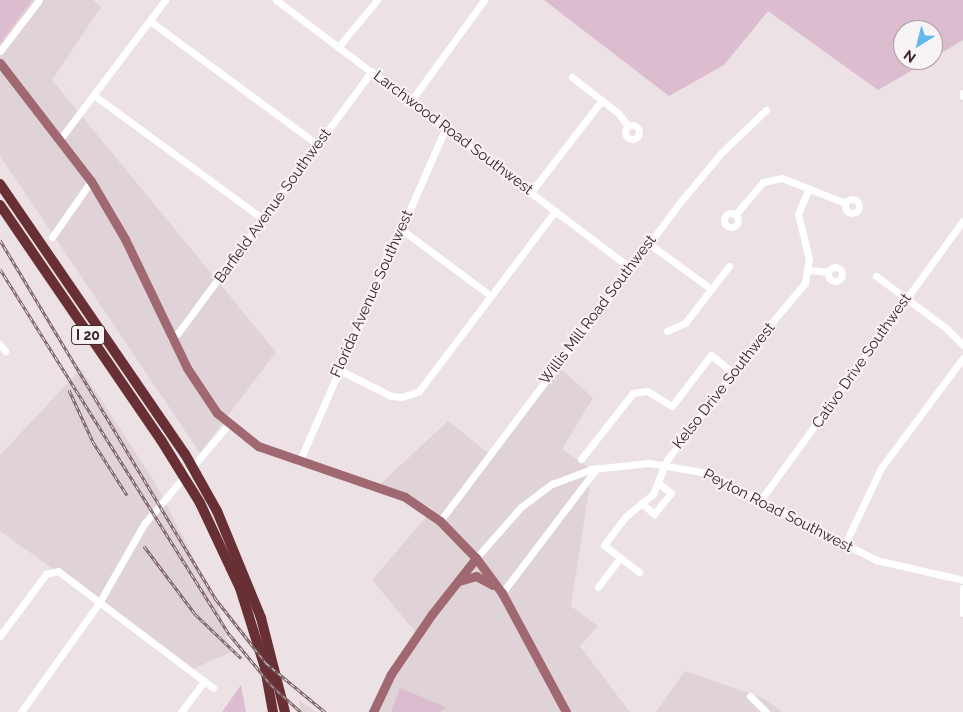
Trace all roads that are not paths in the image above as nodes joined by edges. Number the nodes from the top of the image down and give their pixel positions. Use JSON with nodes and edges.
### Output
{"nodes":[{"id":1,"x":38,"y":0,"type":"edge"},
{"id":2,"x":165,"y":0,"type":"edge"},
{"id":3,"x":276,"y":0,"type":"edge"},
{"id":4,"x":377,"y":0,"type":"edge"},
{"id":5,"x":484,"y":0,"type":"edge"},
{"id":6,"x":150,"y":21,"type":"junction"},
{"id":7,"x":339,"y":46,"type":"junction"},
{"id":8,"x":0,"y":51,"type":"edge"},
{"id":9,"x":0,"y":63,"type":"edge"},
{"id":10,"x":372,"y":71,"type":"junction"},
{"id":11,"x":572,"y":77,"type":"dead end"},
{"id":12,"x":95,"y":96,"type":"junction"},
{"id":13,"x":602,"y":100,"type":"junction"},
{"id":14,"x":411,"y":101,"type":"junction"},
{"id":15,"x":766,"y":110,"type":"dead end"},
{"id":16,"x":628,"y":126,"type":"dead end"},
{"id":17,"x":446,"y":127,"type":"junction"},
{"id":18,"x":61,"y":138,"type":"junction"},
{"id":19,"x":318,"y":145,"type":"junction"},
{"id":20,"x":91,"y":181,"type":"junction"},
{"id":21,"x":0,"y":184,"type":"edge"},
{"id":22,"x":809,"y":188,"type":"junction"},
{"id":23,"x":531,"y":192,"type":"junction"},
{"id":24,"x":845,"y":203,"type":"dead end"},
{"id":25,"x":0,"y":205,"type":"edge"},
{"id":26,"x":555,"y":210,"type":"junction"},
{"id":27,"x":735,"y":214,"type":"dead end"},
{"id":28,"x":263,"y":219,"type":"junction"},
{"id":29,"x":963,"y":221,"type":"edge"},
{"id":30,"x":401,"y":229,"type":"junction"},
{"id":31,"x":52,"y":237,"type":"dead end"},
{"id":32,"x":648,"y":243,"type":"junction"},
{"id":33,"x":730,"y":266,"type":"dead end"},
{"id":34,"x":629,"y":267,"type":"junction"},
{"id":35,"x":809,"y":270,"type":"junction"},
{"id":36,"x":828,"y":272,"type":"dead end"},
{"id":37,"x":876,"y":276,"type":"dead end"},
{"id":38,"x":712,"y":288,"type":"junction"},
{"id":39,"x":490,"y":296,"type":"junction"},
{"id":40,"x":906,"y":298,"type":"junction"},
{"id":41,"x":667,"y":331,"type":"dead end"},
{"id":42,"x":171,"y":338,"type":"junction"},
{"id":43,"x":0,"y":344,"type":"edge"},
{"id":44,"x":963,"y":345,"type":"edge"},
{"id":45,"x":5,"y":351,"type":"dead end"},
{"id":46,"x":963,"y":358,"type":"edge"},
{"id":47,"x":339,"y":370,"type":"junction"},
{"id":48,"x":732,"y":372,"type":"junction"},
{"id":49,"x":228,"y":425,"type":"junction"},
{"id":50,"x":581,"y":459,"type":"dead end"},
{"id":51,"x":299,"y":462,"type":"junction"},
{"id":52,"x":665,"y":465,"type":"junction"},
{"id":53,"x":597,"y":468,"type":"junction"},
{"id":54,"x":660,"y":484,"type":"junction"},
{"id":55,"x":760,"y":501,"type":"junction"},
{"id":56,"x":641,"y":503,"type":"junction"},
{"id":57,"x":440,"y":521,"type":"junction"},
{"id":58,"x":844,"y":546,"type":"junction"},
{"id":59,"x":476,"y":558,"type":"junction"},
{"id":60,"x":620,"y":558,"type":"junction"},
{"id":61,"x":639,"y":572,"type":"dead end"},
{"id":62,"x":963,"y":580,"type":"edge"},
{"id":63,"x":456,"y":582,"type":"junction"},
{"id":64,"x":598,"y":587,"type":"dead end"},
{"id":65,"x":963,"y":588,"type":"edge"},
{"id":66,"x":501,"y":591,"type":"junction"},
{"id":67,"x":99,"y":603,"type":"junction"},
{"id":68,"x":963,"y":612,"type":"edge"},
{"id":69,"x":0,"y":636,"type":"edge"},
{"id":70,"x":204,"y":681,"type":"junction"},
{"id":71,"x":213,"y":688,"type":"dead end"},
{"id":72,"x":750,"y":696,"type":"dead end"},
{"id":73,"x":185,"y":710,"type":"edge"},
{"id":74,"x":272,"y":711,"type":"edge"},
{"id":75,"x":20,"y":712,"type":"edge"},
{"id":76,"x":285,"y":712,"type":"edge"},
{"id":77,"x":373,"y":712,"type":"edge"},
{"id":78,"x":566,"y":712,"type":"edge"},
{"id":79,"x":766,"y":712,"type":"edge"}],
"edges":[{"from":1,"to":8,"type":"street"},
{"from":2,"to":6,"type":"street"},
{"from":3,"to":7,"type":"street","name":"Larchwood Road Southwest"},
{"from":4,"to":7,"type":"street"},
{"from":5,"to":14,"type":"street"},
{"from":6,"to":12,"type":"street"},
{"from":6,"to":19,"type":"street"},
{"from":7,"to":10,"type":"street","name":"Larchwood Road Southwest"},
{"from":9,"to":18,"type":"main road"},
{"from":10,"to":14,"type":"street","name":"Larchwood Road Southwest"},
{"from":10,"to":19,"type":"street","name":"Barfield Avenue Southwest"},
{"from":11,"to":13,"type":"street"},
{"from":12,"to":18,"type":"street"},
{"from":12,"to":28,"type":"street"},
{"from":13,"to":16,"type":"street"},
{"from":13,"to":23,"type":"street"},
{"from":14,"to":17,"type":"street","name":"Larchwood Road Southwest"},
{"from":15,"to":32,"type":"street","name":"Willis Mill Road Southwest"},
{"from":17,"to":23,"type":"street","name":"Larchwood Road Southwest"},
{"from":17,"to":30,"type":"street","name":"Florida Avenue Southwest"},
{"from":18,"to":20,"type":"main road"},
{"from":19,"to":28,"type":"street","name":"Barfield Avenue Southwest"},
{"from":20,"to":31,"type":"street"},
{"from":20,"to":42,"type":"main road"},
{"from":21,"to":76,"type":"highway","number":"I 20"},
{"from":22,"to":24,"type":"street"},
{"from":22,"to":27,"type":"street"},
{"from":22,"to":35,"type":"street"},
{"from":23,"to":26,"type":"street","name":"Larchwood Road Southwest"},
{"from":25,"to":74,"type":"highway","number":"I 20"},
{"from":26,"to":34,"type":"street","name":"Larchwood Road Southwest"},
{"from":26,"to":39,"type":"street"},
{"from":28,"to":42,"type":"street","name":"Barfield Avenue Southwest"},
{"from":29,"to":40,"type":"street","name":"Cativo Drive Southwest"},
{"from":30,"to":39,"type":"street"},
{"from":30,"to":47,"type":"street","name":"Florida Avenue Southwest"},
{"from":32,"to":34,"type":"street","name":"Willis Mill Road Southwest"},
{"from":32,"to":38,"type":"street"},
{"from":33,"to":38,"type":"street"},
{"from":34,"to":57,"type":"street","name":"Willis Mill Road Southwest"},
{"from":35,"to":36,"type":"street"},
{"from":35,"to":48,"type":"street","name":"Kelso Drive Southwest"},
{"from":37,"to":40,"type":"street"},
{"from":38,"to":41,"type":"street"},
{"from":39,"to":47,"type":"street"},
{"from":40,"to":44,"type":"street"},
{"from":40,"to":55,"type":"street","name":"Cativo Drive Southwest"},
{"from":42,"to":49,"type":"main road"},
{"from":43,"to":45,"type":"street"},
{"from":46,"to":58,"type":"street"},
{"from":47,"to":51,"type":"street","name":"Florida Avenue Southwest"},
{"from":48,"to":50,"type":"street"},
{"from":48,"to":52,"type":"street","name":"Kelso Drive Southwest"},
{"from":49,"to":51,"type":"main road"},
{"from":49,"to":67,"type":"street"},
{"from":51,"to":57,"type":"main road"},
{"from":52,"to":53,"type":"street","name":"Peyton Road Southwest"},
{"from":52,"to":54,"type":"street"},
{"from":52,"to":55,"type":"street","name":"Peyton Road Southwest"},
{"from":53,"to":59,"type":"street","name":"Peyton Road Southwest"},
{"from":53,"to":66,"type":"street"},
{"from":54,"to":56,"type":"street"},
{"from":54,"to":56,"type":"street"},
{"from":55,"to":58,"type":"street","name":"Peyton Road Southwest"},
{"from":56,"to":60,"type":"street"},
{"from":57,"to":59,"type":"main road"},
{"from":58,"to":62,"type":"street","name":"Peyton Road Southwest"},
{"from":59,"to":63,"type":"main road"},
{"from":59,"to":66,"type":"main road"},
{"from":60,"to":61,"type":"street"},
{"from":60,"to":64,"type":"street"},
{"from":63,"to":66,"type":"main road"},
{"from":63,"to":77,"type":"main road"},
{"from":65,"to":68,"type":"street"},
{"from":66,"to":78,"type":"main road"},
{"from":67,"to":69,"type":"street"},
{"from":67,"to":70,"type":"street"},
{"from":67,"to":75,"type":"street"},
{"from":70,"to":71,"type":"street"},
{"from":70,"to":73,"type":"street"},
{"from":72,"to":79,"type":"street"}]}
